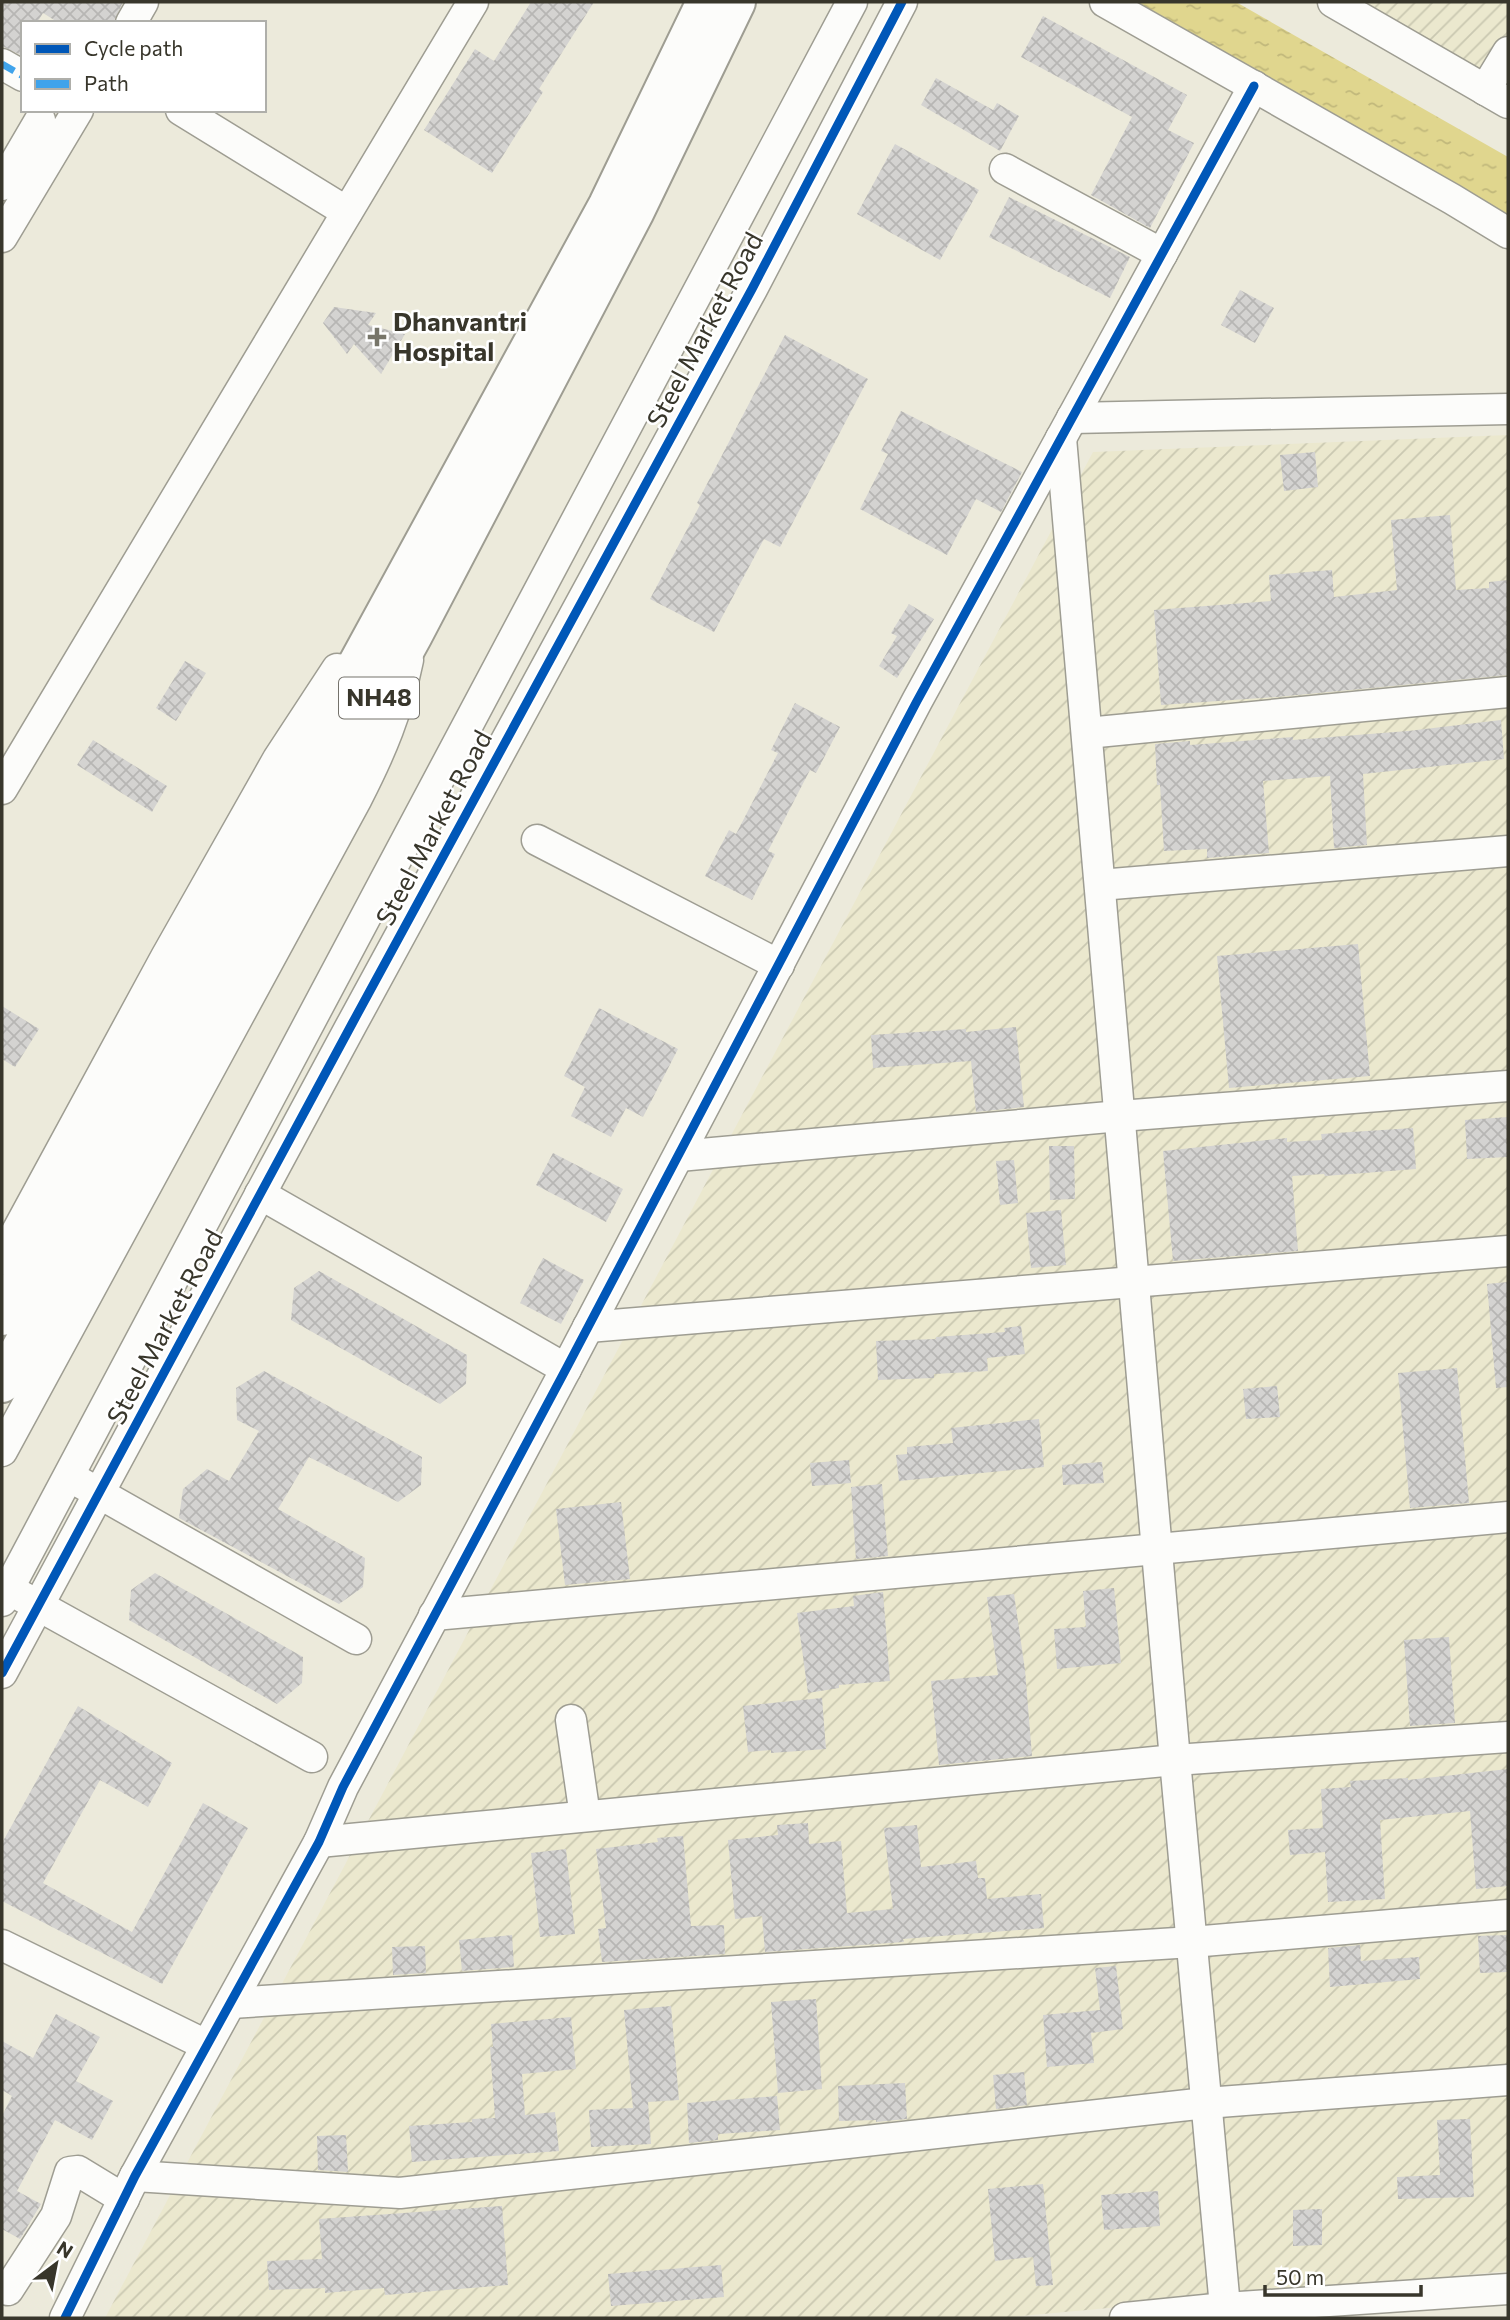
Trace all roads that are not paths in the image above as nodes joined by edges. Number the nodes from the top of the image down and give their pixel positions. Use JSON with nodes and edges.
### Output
{"nodes":[{"id":1,"x":143,"y":2,"type":"edge"},
{"id":2,"x":473,"y":2,"type":"edge"},
{"id":3,"x":706,"y":2,"type":"edge"},
{"id":4,"x":736,"y":2,"type":"edge"},
{"id":5,"x":852,"y":2,"type":"edge"},
{"id":6,"x":902,"y":2,"type":"edge"},
{"id":7,"x":1105,"y":2,"type":"edge"},
{"id":8,"x":1340,"y":4,"type":"edge"},
{"id":9,"x":132,"y":21,"type":"edge"},
{"id":10,"x":1508,"y":52,"type":"edge"},
{"id":11,"x":2,"y":64,"type":"edge"},
{"id":12,"x":21,"y":75,"type":"edge"},
{"id":13,"x":1254,"y":86,"type":"junction"},
{"id":14,"x":1497,"y":97,"type":"edge"},
{"id":15,"x":77,"y":112,"type":"edge"},
{"id":16,"x":184,"y":112,"type":"edge"},
{"id":17,"x":40,"y":120,"type":"dead end"},
{"id":18,"x":1004,"y":169,"type":"dead end"},
{"id":19,"x":2,"y":185,"type":"edge"},
{"id":20,"x":347,"y":212,"type":"junction"},
{"id":21,"x":1508,"y":233,"type":"edge"},
{"id":22,"x":2,"y":237,"type":"edge"},
{"id":23,"x":1162,"y":254,"type":"junction"},
{"id":24,"x":1508,"y":409,"type":"edge"},
{"id":25,"x":1067,"y":428,"type":"junction"},
{"id":26,"x":400,"y":624,"type":"junction"},
{"id":27,"x":1508,"y":692,"type":"edge"},
{"id":28,"x":1087,"y":733,"type":"junction"},
{"id":29,"x":2,"y":788,"type":"edge"},
{"id":30,"x":431,"y":792,"type":"junction"},
{"id":31,"x":468,"y":810,"type":"junction"},
{"id":32,"x":537,"y":840,"type":"dead end"},
{"id":33,"x":1508,"y":851,"type":"edge"},
{"id":34,"x":1100,"y":885,"type":"junction"},
{"id":35,"x":779,"y":965,"type":"junction"},
{"id":36,"x":1508,"y":1086,"type":"edge"},
{"id":37,"x":1120,"y":1116,"type":"junction"},
{"id":38,"x":679,"y":1156,"type":"junction"},
{"id":39,"x":260,"y":1194,"type":"junction"},
{"id":40,"x":1508,"y":1251,"type":"edge"},
{"id":41,"x":2,"y":1259,"type":"edge"},
{"id":42,"x":1134,"y":1282,"type":"junction"},
{"id":43,"x":2,"y":1316,"type":"edge"},
{"id":44,"x":588,"y":1327,"type":"junction"},
{"id":45,"x":566,"y":1369,"type":"junction"},
{"id":46,"x":2,"y":1383,"type":"edge"},
{"id":47,"x":2,"y":1451,"type":"edge"},
{"id":48,"x":68,"y":1476,"type":"junction"},
{"id":49,"x":99,"y":1493,"type":"junction"},
{"id":50,"x":1508,"y":1517,"type":"edge"},
{"id":51,"x":1157,"y":1548,"type":"junction"},
{"id":52,"x":5,"y":1595,"type":"edge"},
{"id":53,"x":38,"y":1605,"type":"junction"},
{"id":54,"x":435,"y":1615,"type":"junction"},
{"id":55,"x":356,"y":1639,"type":"dead end"},
{"id":56,"x":2,"y":1673,"type":"edge"},
{"id":57,"x":571,"y":1720,"type":"dead end"},
{"id":58,"x":1508,"y":1737,"type":"edge"},
{"id":59,"x":312,"y":1758,"type":"dead end"},
{"id":60,"x":1175,"y":1760,"type":"junction"},
{"id":61,"x":585,"y":1816,"type":"junction"},
{"id":62,"x":319,"y":1842,"type":"junction"},
{"id":63,"x":1508,"y":1915,"type":"edge"},
{"id":64,"x":1192,"y":1942,"type":"junction"},
{"id":65,"x":2,"y":1945,"type":"edge"},
{"id":66,"x":231,"y":2003,"type":"junction"},
{"id":67,"x":206,"y":2045,"type":"junction"},
{"id":68,"x":1508,"y":2080,"type":"edge"},
{"id":69,"x":1206,"y":2103,"type":"junction"},
{"id":70,"x":129,"y":2188,"type":"junction"},
{"id":71,"x":2,"y":2288,"type":"edge"},
{"id":72,"x":1508,"y":2289,"type":"edge"},
{"id":73,"x":1226,"y":2313,"type":"edge"},
{"id":74,"x":65,"y":2318,"type":"edge"},
{"id":75,"x":1125,"y":2318,"type":"edge"}],
"edges":[{"from":1,"to":9,"type":"street"},
{"from":2,"to":20,"type":"street"},
{"from":3,"to":26,"type":"highway","number":"NH48"},
{"from":4,"to":26,"type":"highway","number":"NH48"},
{"from":5,"to":30,"type":"street","name":"Steel Market Road"},
{"from":6,"to":31,"type":"street","name":"Steel Market Road"},
{"from":7,"to":13,"type":"street"},
{"from":8,"to":14,"type":"street"},
{"from":10,"to":14,"type":"street"},
{"from":11,"to":12,"type":"street"},
{"from":13,"to":21,"type":"street"},
{"from":13,"to":23,"type":"street"},
{"from":15,"to":22,"type":"street"},
{"from":16,"to":20,"type":"street"},
{"from":17,"to":19,"type":"street"},
{"from":18,"to":23,"type":"street"},
{"from":20,"to":29,"type":"street"},
{"from":23,"to":25,"type":"street"},
{"from":24,"to":25,"type":"street"},
{"from":25,"to":28,"type":"street"},
{"from":25,"to":35,"type":"street"},
{"from":26,"to":41,"type":"street"},
{"from":26,"to":43,"type":"highway","number":"NH48"},
{"from":26,"to":46,"type":"highway","number":"NH48"},
{"from":26,"to":47,"type":"street"},
{"from":27,"to":28,"type":"street"},
{"from":28,"to":34,"type":"street"},
{"from":30,"to":31,"type":"street"},
{"from":30,"to":48,"type":"street","name":"Steel Market Road"},
{"from":31,"to":39,"type":"street","name":"Steel Market Road"},
{"from":32,"to":35,"type":"street"},
{"from":33,"to":34,"type":"street"},
{"from":34,"to":37,"type":"street"},
{"from":35,"to":38,"type":"street"},
{"from":36,"to":37,"type":"street"},
{"from":37,"to":38,"type":"street"},
{"from":37,"to":42,"type":"street"},
{"from":38,"to":44,"type":"street"},
{"from":39,"to":45,"type":"street"},
{"from":39,"to":49,"type":"street","name":"Steel Market Road"},
{"from":40,"to":42,"type":"street"},
{"from":42,"to":44,"type":"street"},
{"from":42,"to":51,"type":"street"},
{"from":44,"to":45,"type":"street"},
{"from":45,"to":54,"type":"street"},
{"from":48,"to":49,"type":"street"},
{"from":48,"to":52,"type":"street","name":"Steel Market Road"},
{"from":49,"to":53,"type":"street","name":"Steel Market Road"},
{"from":49,"to":55,"type":"street"},
{"from":50,"to":51,"type":"street"},
{"from":51,"to":54,"type":"street"},
{"from":51,"to":60,"type":"street"},
{"from":52,"to":53,"type":"street"},
{"from":53,"to":56,"type":"street","name":"Steel Market Road"},
{"from":53,"to":59,"type":"street"},
{"from":54,"to":62,"type":"street"},
{"from":57,"to":61,"type":"street"},
{"from":58,"to":60,"type":"street"},
{"from":60,"to":61,"type":"street"},
{"from":60,"to":64,"type":"street"},
{"from":61,"to":62,"type":"street"},
{"from":62,"to":66,"type":"street"},
{"from":63,"to":64,"type":"street"},
{"from":64,"to":66,"type":"street"},
{"from":64,"to":69,"type":"street"},
{"from":65,"to":67,"type":"street"},
{"from":66,"to":67,"type":"street"},
{"from":67,"to":70,"type":"street"},
{"from":68,"to":69,"type":"street"},
{"from":69,"to":70,"type":"street"},
{"from":69,"to":73,"type":"street"},
{"from":70,"to":71,"type":"street"},
{"from":70,"to":74,"type":"street"},
{"from":72,"to":73,"type":"street"},
{"from":73,"to":75,"type":"street"}]}
